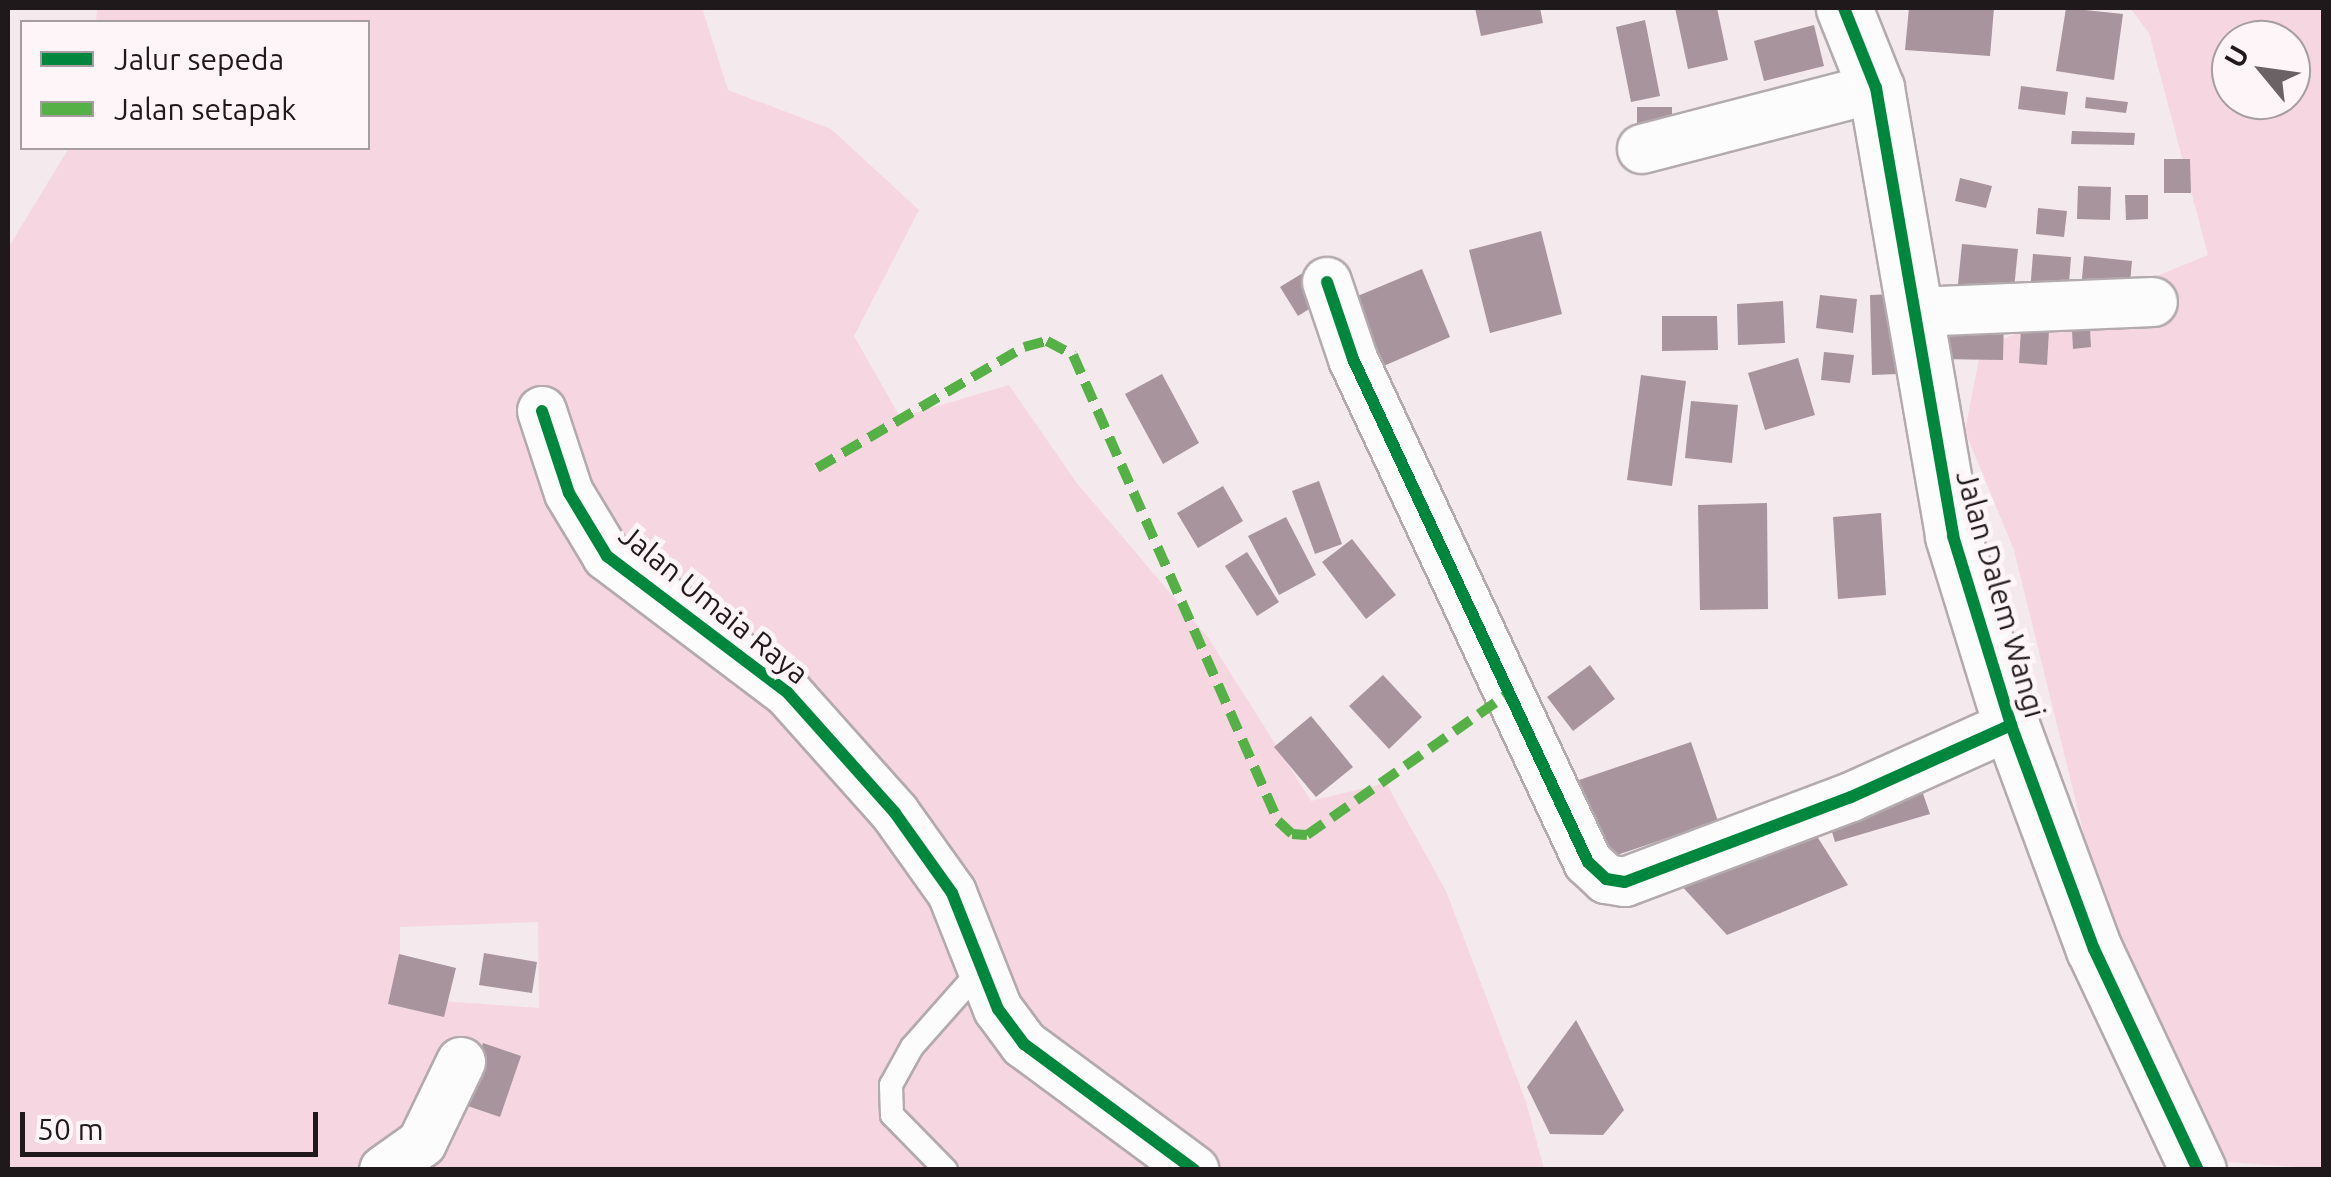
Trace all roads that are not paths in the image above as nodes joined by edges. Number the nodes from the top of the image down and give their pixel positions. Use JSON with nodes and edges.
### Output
{"nodes":[{"id":1,"x":1844,"y":8,"type":"edge"},
{"id":2,"x":1876,"y":88,"type":"junction"},
{"id":3,"x":1642,"y":149,"type":"dead end"},
{"id":4,"x":1327,"y":282,"type":"dead end"},
{"id":5,"x":2153,"y":302,"type":"dead end"},
{"id":6,"x":1916,"y":312,"type":"junction"},
{"id":7,"x":542,"y":411,"type":"dead end"},
{"id":8,"x":2012,"y":725,"type":"junction"},
{"id":9,"x":984,"y":966,"type":"junction"},
{"id":10,"x":461,"y":1062,"type":"dead end"},
{"id":11,"x":384,"y":1170,"type":"edge"},
{"id":12,"x":946,"y":1170,"type":"edge"},
{"id":13,"x":1194,"y":1170,"type":"edge"},
{"id":14,"x":2198,"y":1170,"type":"edge"}],
"edges":[{"from":1,"to":2,"type":"street","name":"Jalan Dalem Wangi"},
{"from":2,"to":3,"type":"street"},
{"from":2,"to":6,"type":"street","name":"Jalan Dalem Wangi"},
{"from":4,"to":8,"type":"street"},
{"from":5,"to":6,"type":"street"},
{"from":6,"to":8,"type":"street","name":"Jalan Dalem Wangi"},
{"from":7,"to":9,"type":"street","name":"Jalan Umaia Raya"},
{"from":8,"to":14,"type":"street","name":"Jalan Dalem Wangi"},
{"from":9,"to":12,"type":"lane"},
{"from":9,"to":13,"type":"street","name":"Jalan Umaia Raya"},
{"from":10,"to":11,"type":"street"}]}
